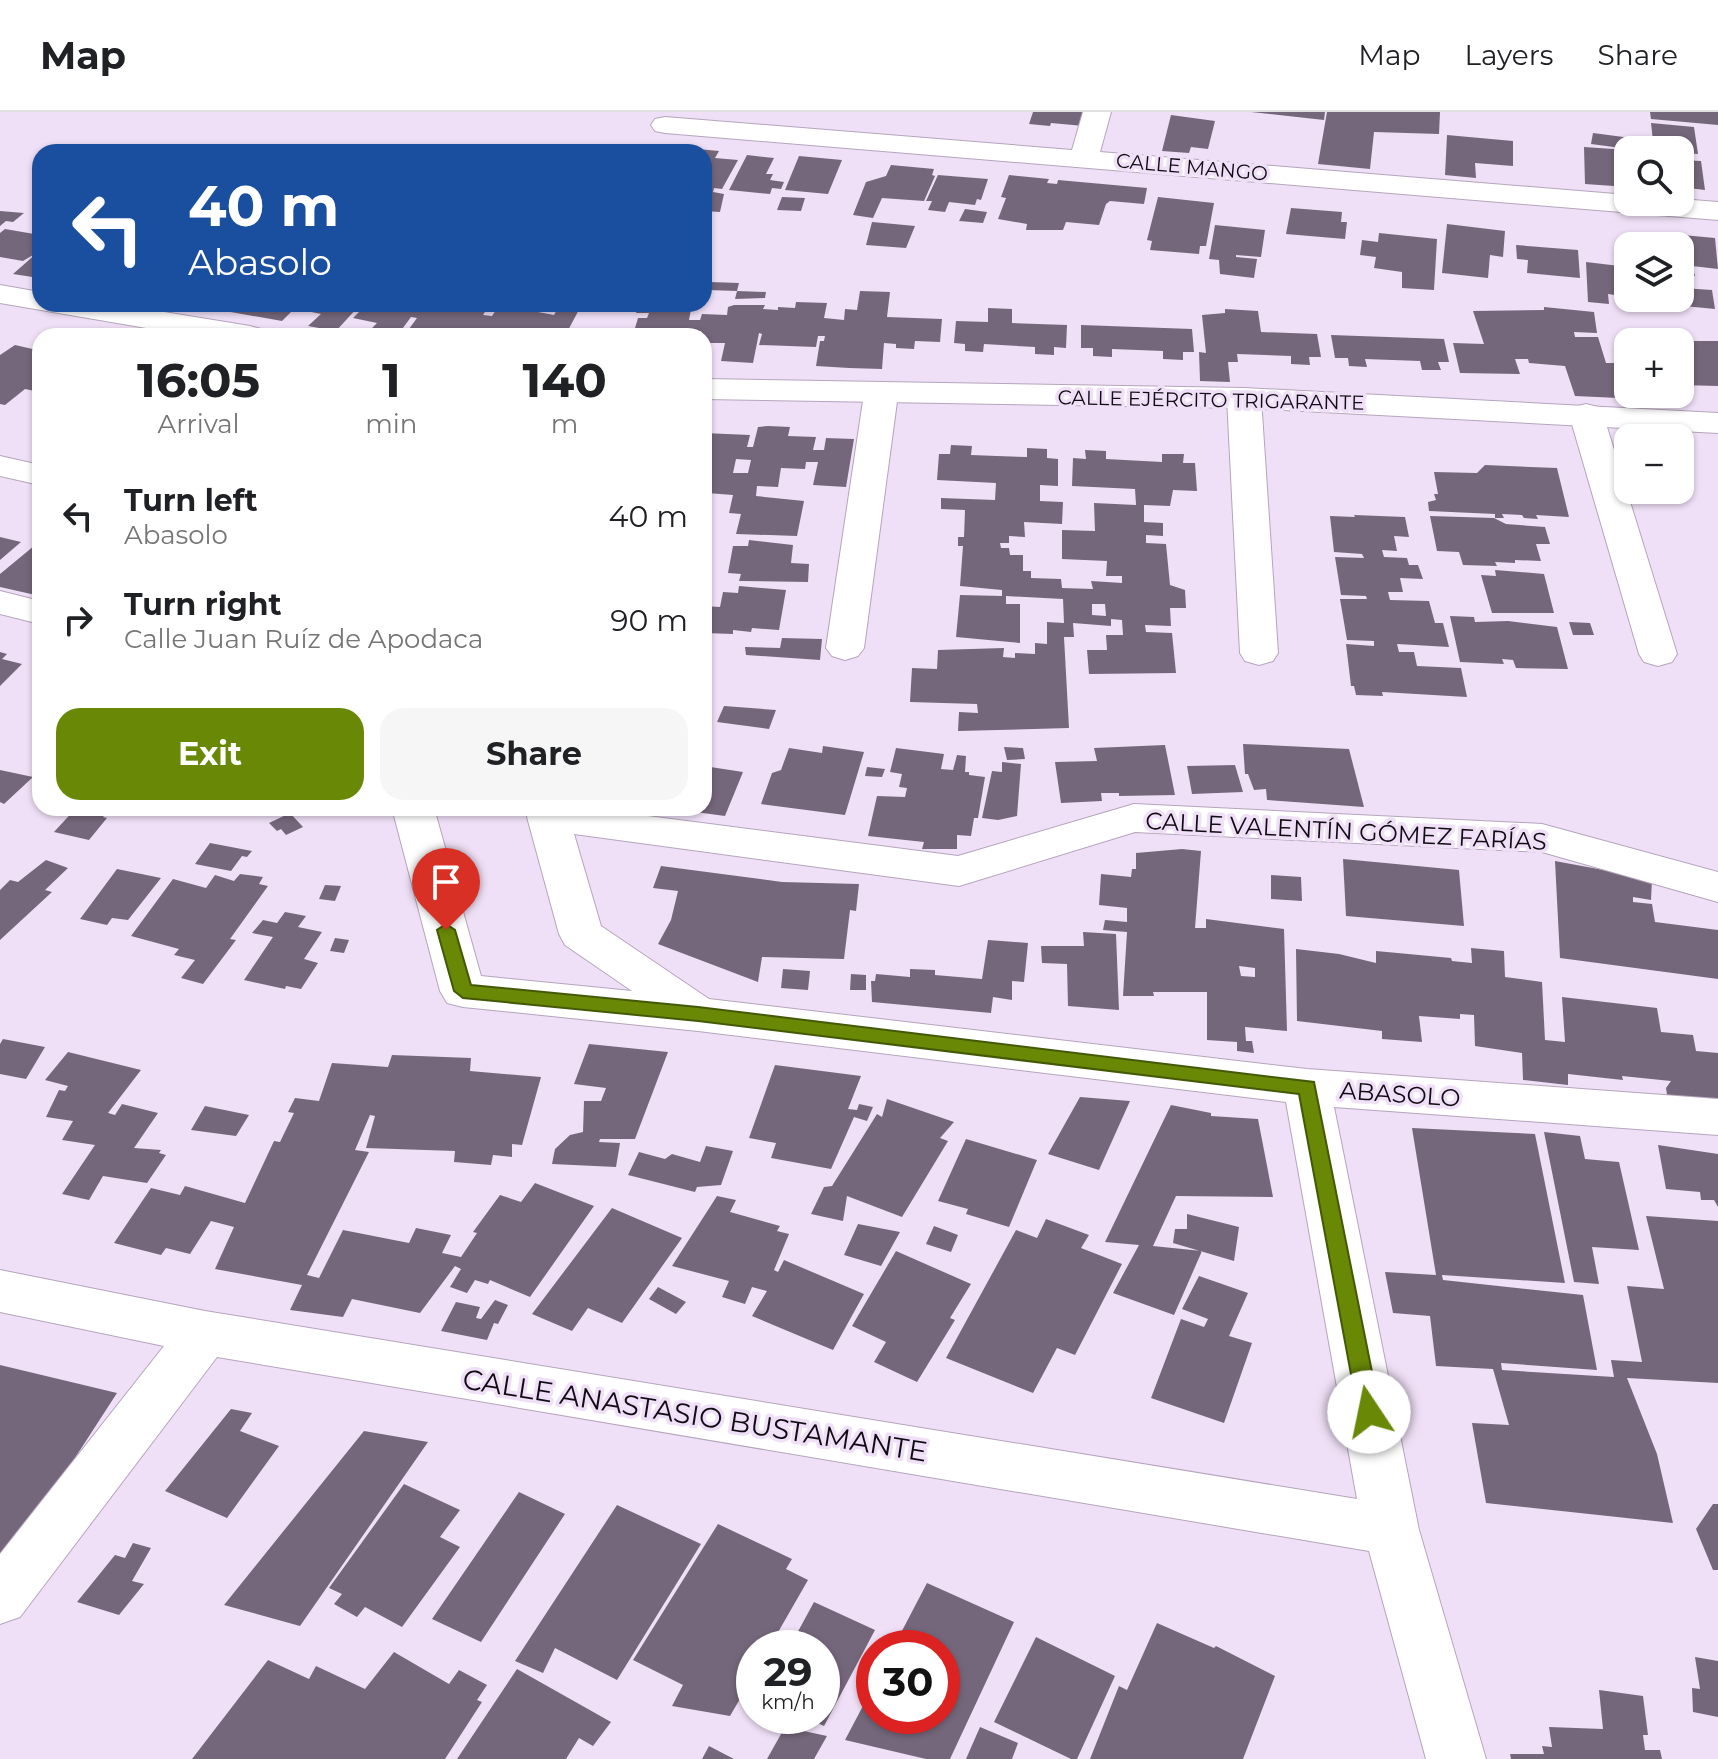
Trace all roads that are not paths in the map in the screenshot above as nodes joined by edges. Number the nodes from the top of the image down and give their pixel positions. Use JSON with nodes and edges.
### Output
{"nodes":[{"id":1,"x":1097,"y":112,"type":"edge"},
{"id":2,"x":670,"y":118,"type":"edge"},
{"id":3,"x":773,"y":122,"type":"edge"},
{"id":4,"x":646,"y":144,"type":"edge"},
{"id":5,"x":1084,"y":158,"type":"junction"},
{"id":6,"x":1718,"y":211,"type":"edge"},
{"id":7,"x":0,"y":294,"type":"edge"},
{"id":8,"x":32,"y":300,"type":"edge"},
{"id":9,"x":106,"y":312,"type":"edge"},
{"id":10,"x":202,"y":328,"type":"edge"},
{"id":11,"x":712,"y":389,"type":"edge"},
{"id":12,"x":881,"y":394,"type":"junction"},
{"id":13,"x":1244,"y":398,"type":"junction"},
{"id":14,"x":1586,"y":414,"type":"junction"},
{"id":15,"x":1718,"y":423,"type":"edge"},
{"id":16,"x":0,"y":466,"type":"edge"},
{"id":17,"x":32,"y":473,"type":"edge"},
{"id":18,"x":0,"y":602,"type":"edge"},
{"id":19,"x":32,"y":611,"type":"edge"},
{"id":20,"x":845,"y":648,"type":"dead end"},
{"id":21,"x":1259,"y":653,"type":"dead end"},
{"id":22,"x":1658,"y":654,"type":"dead end"},
{"id":23,"x":415,"y":816,"type":"edge"},
{"id":24,"x":550,"y":816,"type":"edge"},
{"id":25,"x":577,"y":816,"type":"edge"},
{"id":26,"x":1718,"y":887,"type":"edge"},
{"id":27,"x":698,"y":1014,"type":"junction"},
{"id":28,"x":1307,"y":1087,"type":"junction"},
{"id":29,"x":1718,"y":1117,"type":"edge"},
{"id":30,"x":0,"y":1291,"type":"edge"},
{"id":31,"x":205,"y":1333,"type":"junction"},
{"id":32,"x":1391,"y":1530,"type":"junction"},
{"id":33,"x":0,"y":1598,"type":"edge"},
{"id":34,"x":1456,"y":1759,"type":"edge"}],
"edges":[{"from":1,"to":5,"type":"street"},
{"from":2,"to":3,"type":"street","name":"CALLE MANGO"},
{"from":2,"to":4,"type":"street","name":"CALLE MANGO"},
{"from":3,"to":5,"type":"street","name":"CALLE MANGO"},
{"from":5,"to":6,"type":"street","name":"CALLE MANGO"},
{"from":7,"to":8,"type":"street"},
{"from":9,"to":10,"type":"street"},
{"from":11,"to":12,"type":"street","name":"CALLE EJÉRCITO TRIGARANTE"},
{"from":12,"to":13,"type":"street","name":"CALLE EJÉRCITO TRIGARANTE"},
{"from":12,"to":20,"type":"street"},
{"from":13,"to":14,"type":"street","name":"CALLE EJÉRCITO TRIGARANTE"},
{"from":13,"to":21,"type":"street"},
{"from":14,"to":15,"type":"street","name":"CALLE EJÉRCITO TRIGARANTE"},
{"from":14,"to":22,"type":"street"},
{"from":16,"to":17,"type":"street"},
{"from":18,"to":19,"type":"street"},
{"from":23,"to":27,"type":"street","name":"ABASOLO"},
{"from":24,"to":27,"type":"street"},
{"from":25,"to":26,"type":"street","name":"CALLE VALENTÍN GÓMEZ FARÍAS"},
{"from":27,"to":28,"type":"street","name":"ABASOLO"},
{"from":28,"to":29,"type":"street","name":"ABASOLO"},
{"from":28,"to":32,"type":"street"},
{"from":30,"to":31,"type":"street","name":"CALLE ANASTASIO BUSTAMANTE"},
{"from":31,"to":32,"type":"street","name":"CALLE ANASTASIO BUSTAMANTE"},
{"from":31,"to":33,"type":"street"},
{"from":32,"to":34,"type":"street"}]}
